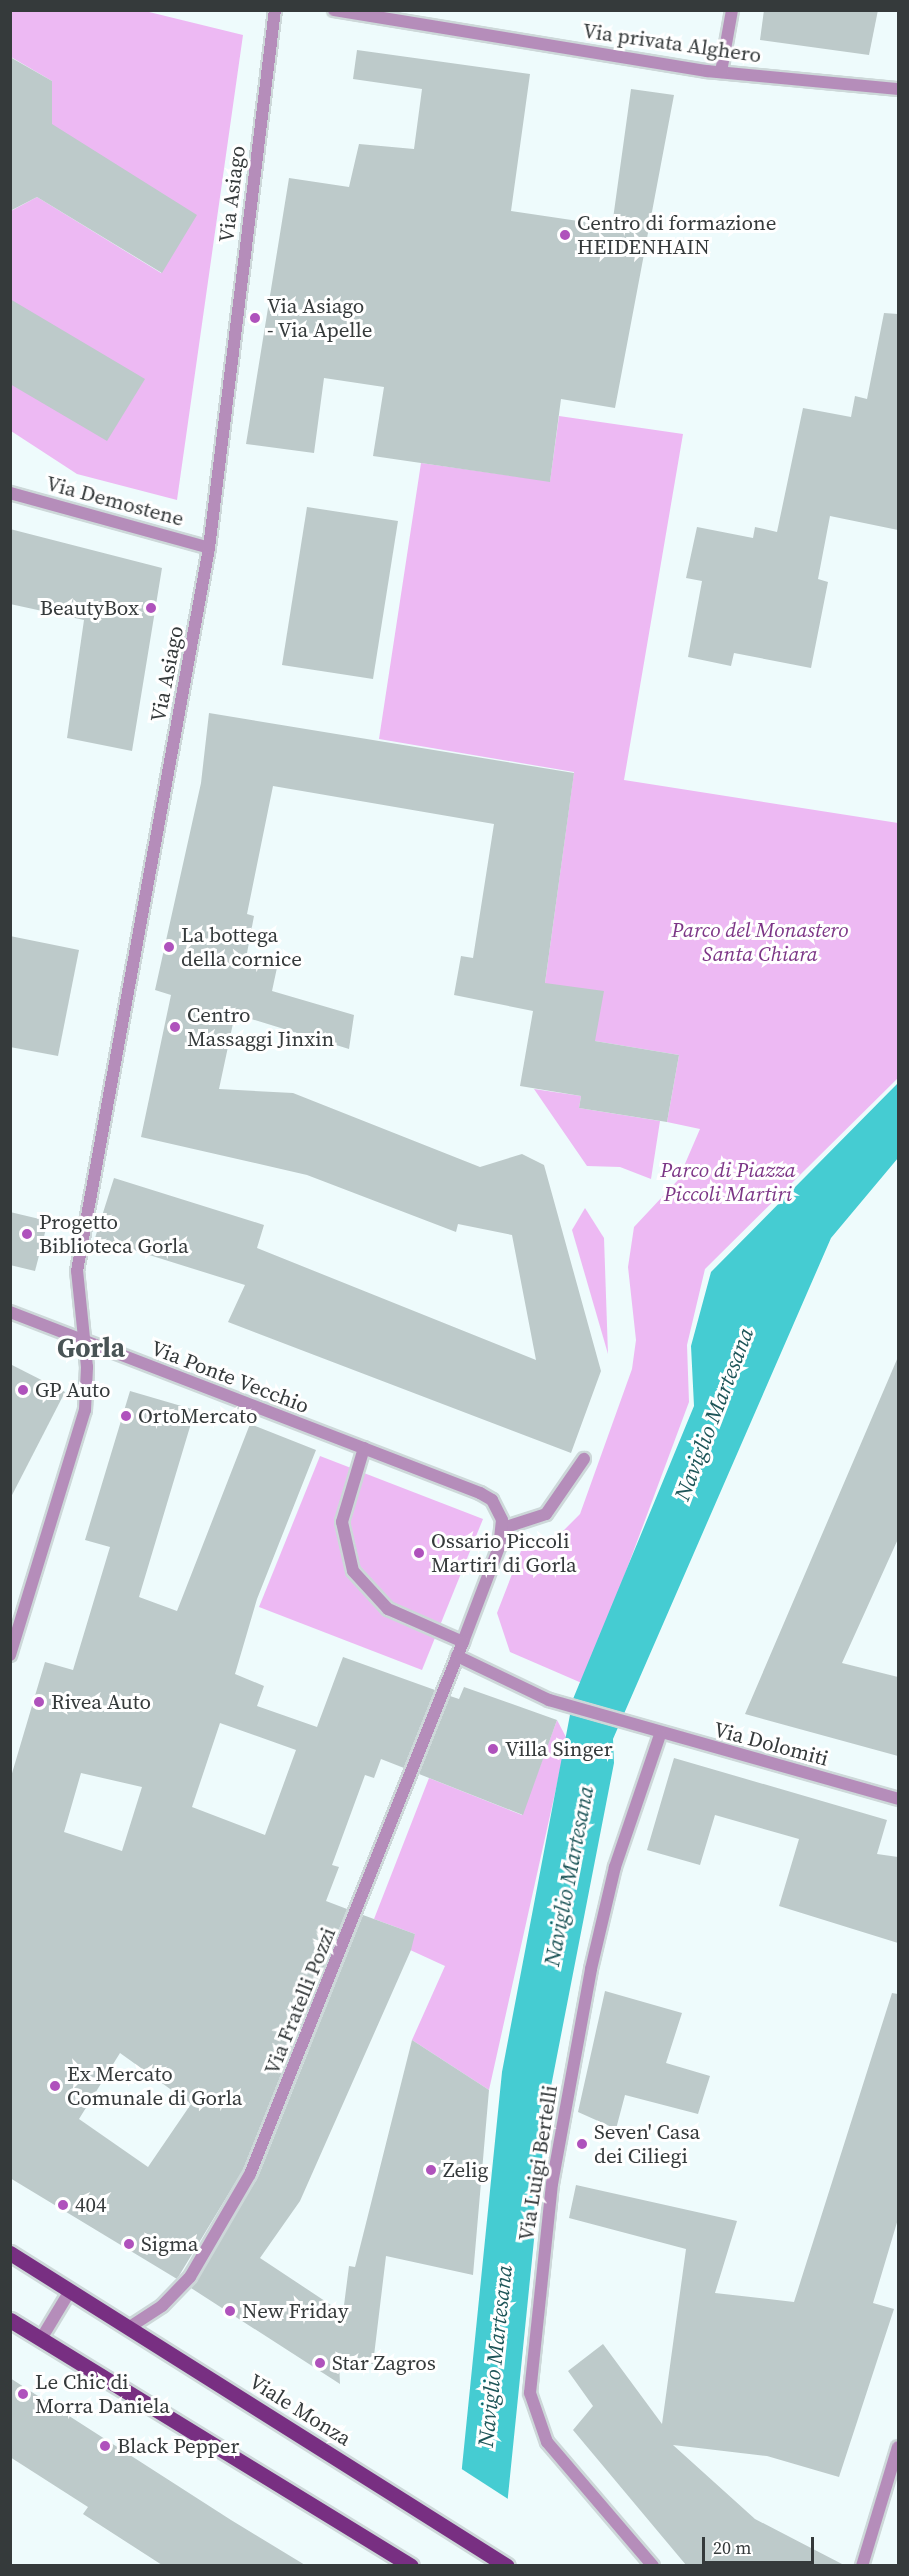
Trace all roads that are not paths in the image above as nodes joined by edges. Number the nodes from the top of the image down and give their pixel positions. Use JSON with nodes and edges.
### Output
{"nodes":[{"id":1,"x":274,"y":10,"type":"edge"},
{"id":2,"x":334,"y":10,"type":"edge"},
{"id":3,"x":732,"y":10,"type":"edge"},
{"id":4,"x":721,"y":72,"type":"junction"},
{"id":5,"x":898,"y":88,"type":"edge"},
{"id":6,"x":10,"y":493,"type":"edge"},
{"id":7,"x":209,"y":548,"type":"junction"},
{"id":8,"x":10,"y":1312,"type":"edge"},
{"id":9,"x":83,"y":1340,"type":"junction"},
{"id":10,"x":363,"y":1448,"type":"junction"},
{"id":11,"x":584,"y":1459,"type":"dead end"},
{"id":12,"x":503,"y":1528,"type":"junction"},
{"id":13,"x":463,"y":1642,"type":"junction"},
{"id":14,"x":10,"y":1655,"type":"edge"},
{"id":15,"x":457,"y":1656,"type":"junction"},
{"id":16,"x":660,"y":1735,"type":"junction"},
{"id":17,"x":898,"y":1799,"type":"edge"},
{"id":18,"x":10,"y":2253,"type":"edge"},
{"id":19,"x":70,"y":2291,"type":"junction"},
{"id":20,"x":10,"y":2320,"type":"edge"},
{"id":21,"x":130,"y":2327,"type":"junction"},
{"id":22,"x":41,"y":2339,"type":"junction"},
{"id":23,"x":898,"y":2446,"type":"edge"},
{"id":24,"x":411,"y":2565,"type":"edge"},
{"id":25,"x":507,"y":2565,"type":"edge"},
{"id":26,"x":653,"y":2565,"type":"edge"},
{"id":27,"x":862,"y":2565,"type":"edge"}],
"edges":[{"from":1,"to":7,"type":"street","name":"Via Asiago"},
{"from":2,"to":4,"type":"street","name":"Via privata Alghero"},
{"from":3,"to":4,"type":"street"},
{"from":4,"to":5,"type":"street","name":"Via privata Alghero"},
{"from":6,"to":7,"type":"street","name":"Via Demostene"},
{"from":7,"to":9,"type":"street","name":"Via Asiago"},
{"from":8,"to":9,"type":"street","name":"Via Ponte Vecchio"},
{"from":9,"to":10,"type":"street","name":"Via Ponte Vecchio"},
{"from":9,"to":14,"type":"street","name":"Via Asiago"},
{"from":10,"to":12,"type":"street","name":"Via Ponte Vecchio"},
{"from":10,"to":13,"type":"street"},
{"from":11,"to":12,"type":"street"},
{"from":12,"to":13,"type":"street","name":"Via Fratelli Pozzi"},
{"from":13,"to":15,"type":"street","name":"Via Fratelli Pozzi"},
{"from":15,"to":16,"type":"street","name":"Via Dolomiti"},
{"from":15,"to":21,"type":"street","name":"Via Fratelli Pozzi"},
{"from":16,"to":17,"type":"street","name":"Via Dolomiti"},
{"from":16,"to":26,"type":"street","name":"Via Luigi Bertelli"},
{"from":18,"to":19,"type":"main road","name":"Viale Monza"},
{"from":19,"to":21,"type":"main road","name":"Viale Monza"},
{"from":19,"to":22,"type":"street"},
{"from":20,"to":22,"type":"main road"},
{"from":21,"to":25,"type":"main road","name":"Viale Monza"},
{"from":22,"to":24,"type":"main road"},
{"from":23,"to":27,"type":"street"}]}
